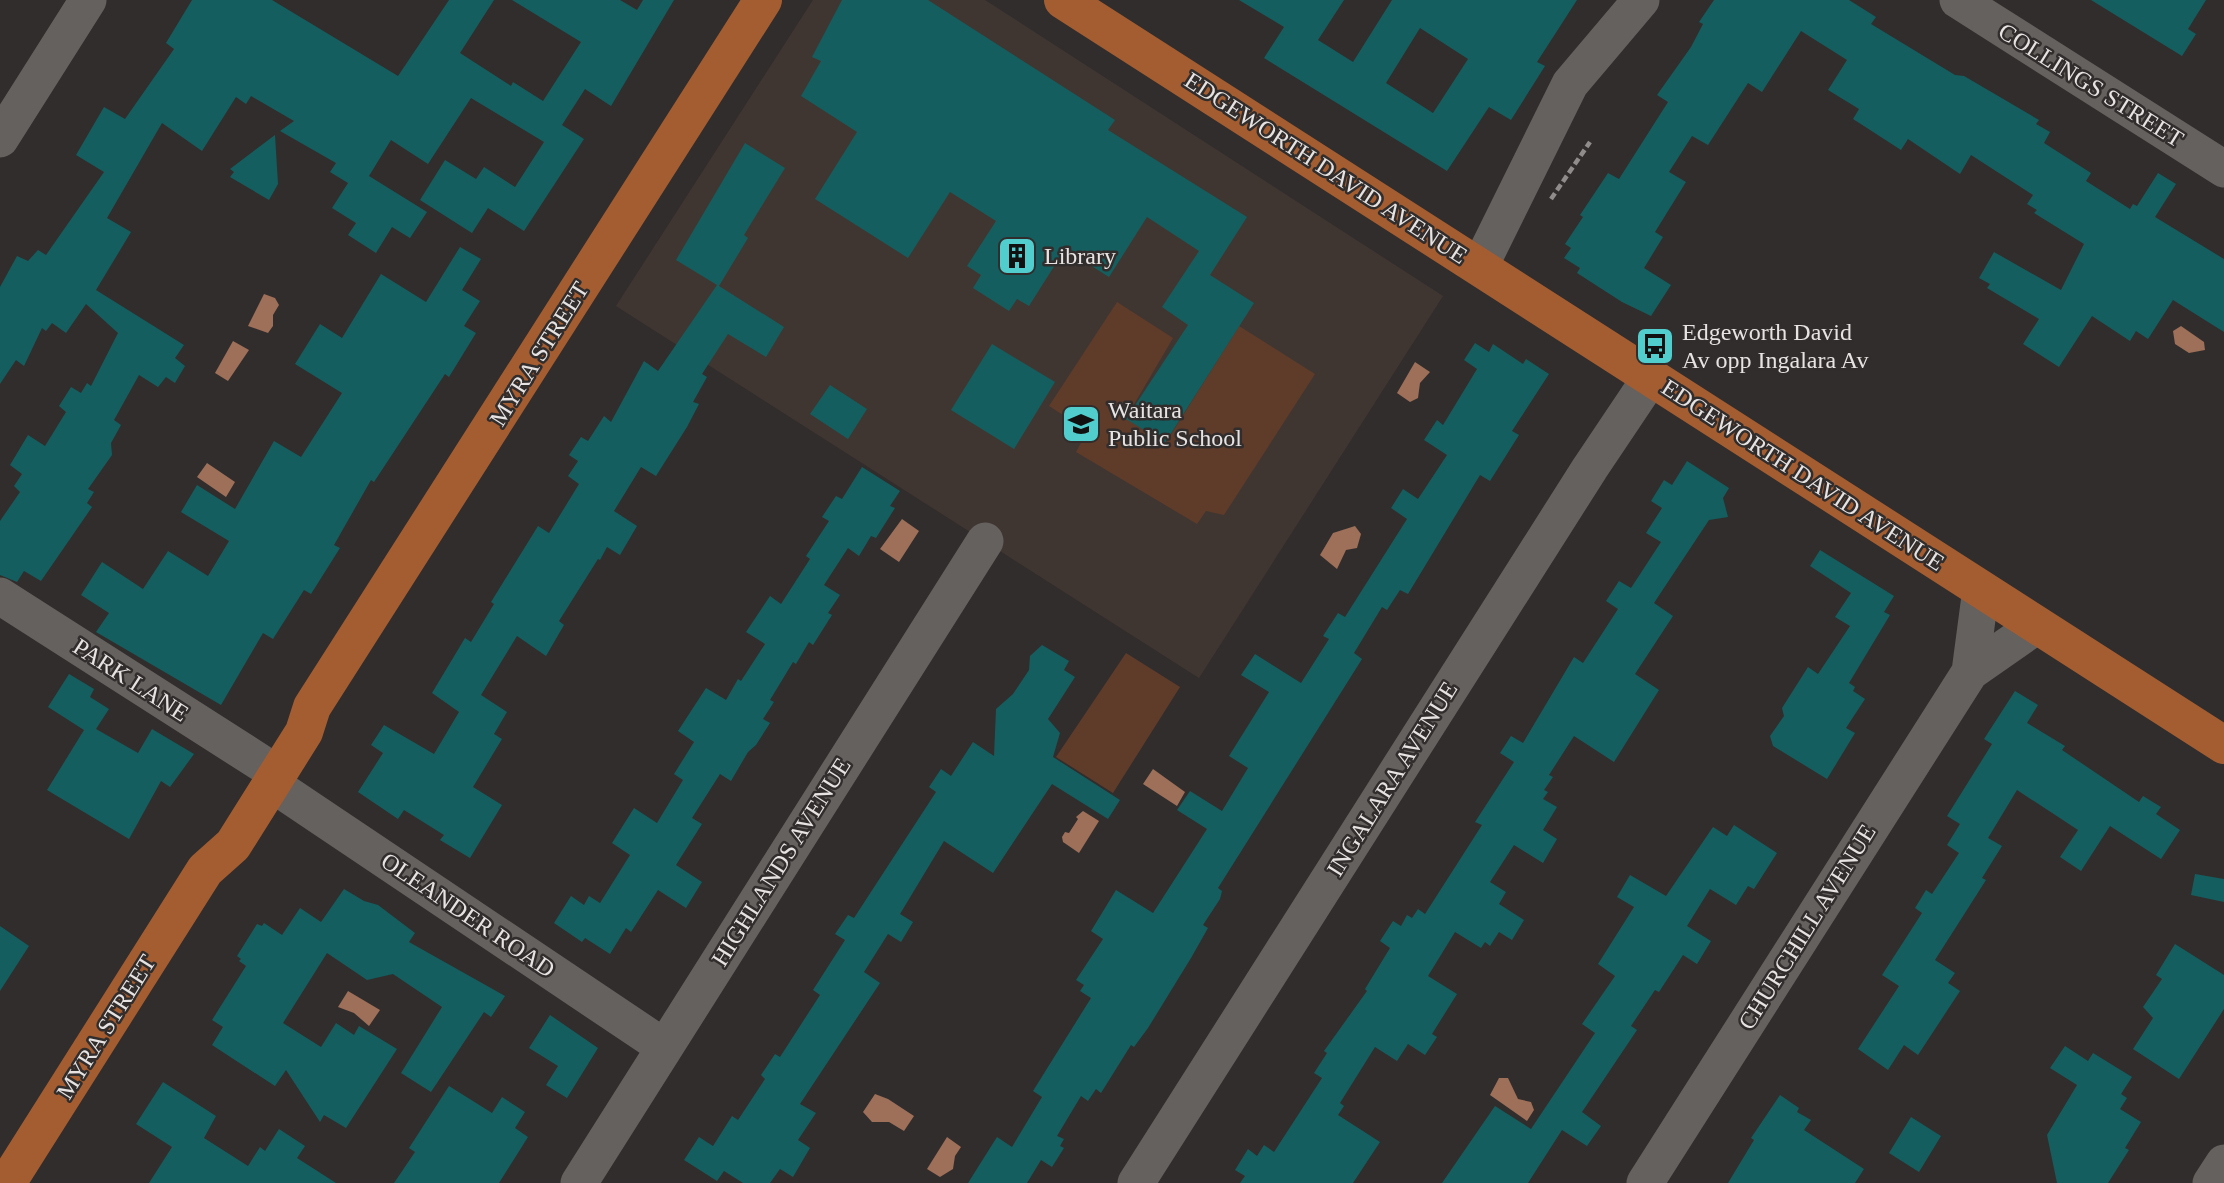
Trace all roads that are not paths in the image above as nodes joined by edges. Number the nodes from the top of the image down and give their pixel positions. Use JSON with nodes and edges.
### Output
{"nodes":[{"id":1,"x":88,"y":0,"type":"edge"},
{"id":2,"x":763,"y":0,"type":"edge"},
{"id":3,"x":1063,"y":0,"type":"edge"},
{"id":4,"x":1641,"y":0,"type":"edge"},
{"id":5,"x":1958,"y":0,"type":"edge"},
{"id":6,"x":0,"y":138,"type":"edge"},
{"id":7,"x":2224,"y":169,"type":"edge"},
{"id":8,"x":1480,"y":266,"type":"junction"},
{"id":9,"x":1651,"y":377,"type":"junction"},
{"id":10,"x":985,"y":541,"type":"dead end"},
{"id":11,"x":1981,"y":589,"type":"junction"},
{"id":12,"x":0,"y":596,"type":"edge"},
{"id":13,"x":2036,"y":626,"type":"junction"},
{"id":14,"x":1970,"y":672,"type":"junction"},
{"id":15,"x":2224,"y":746,"type":"edge"},
{"id":16,"x":266,"y":774,"type":"junction"},
{"id":17,"x":664,"y":1047,"type":"junction"},
{"id":18,"x":2224,"y":1163,"type":"edge"},
{"id":19,"x":7,"y":1183,"type":"edge"},
{"id":20,"x":579,"y":1183,"type":"edge"},
{"id":21,"x":1136,"y":1183,"type":"edge"},
{"id":22,"x":1645,"y":1183,"type":"edge"},
{"id":23,"x":2211,"y":1183,"type":"edge"}],
"edges":[{"from":1,"to":6,"type":"street"},
{"from":2,"to":16,"type":"main road","name":"MYRA STREET"},
{"from":3,"to":8,"type":"main road","name":"EDGEWORTH DAVID AVENUE"},
{"from":4,"to":8,"type":"street"},
{"from":5,"to":7,"type":"street","name":"COLLINGS STREET"},
{"from":8,"to":9,"type":"main road","name":"EDGEWORTH DAVID AVENUE"},
{"from":9,"to":11,"type":"main road","name":"EDGEWORTH DAVID AVENUE"},
{"from":9,"to":21,"type":"street","name":"INGALARA AVENUE"},
{"from":10,"to":17,"type":"street","name":"HIGHLANDS AVENUE"},
{"from":11,"to":13,"type":"main road","name":"EDGEWORTH DAVID AVENUE"},
{"from":11,"to":14,"type":"street","name":"CHURCHILL AVENUE"},
{"from":12,"to":16,"type":"street","name":"PARK LANE"},
{"from":13,"to":14,"type":"street","name":"CHURCHILL AVENUE"},
{"from":13,"to":15,"type":"main road","name":"EDGEWORTH DAVID AVENUE"},
{"from":14,"to":22,"type":"street","name":"CHURCHILL AVENUE"},
{"from":16,"to":17,"type":"street","name":"OLEANDER ROAD"},
{"from":16,"to":19,"type":"main road","name":"MYRA STREET"},
{"from":17,"to":20,"type":"street","name":"HIGHLANDS AVENUE"},
{"from":18,"to":23,"type":"street"}]}
